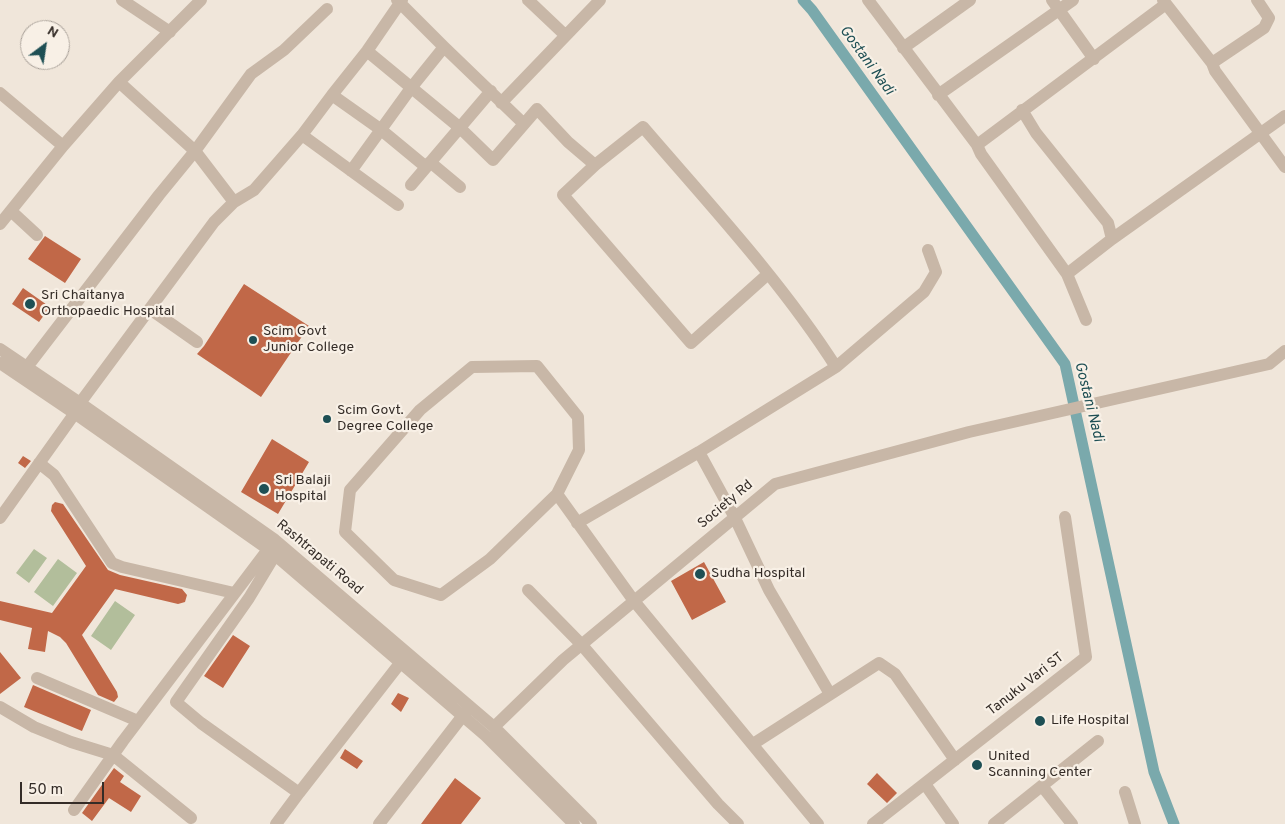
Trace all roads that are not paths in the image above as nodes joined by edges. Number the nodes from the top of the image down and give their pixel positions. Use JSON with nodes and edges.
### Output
{"nodes":[{"id":1,"x":122,"y":0,"type":"edge"},
{"id":2,"x":201,"y":0,"type":"edge"},
{"id":3,"x":528,"y":0,"type":"edge"},
{"id":4,"x":600,"y":0,"type":"edge"},
{"id":5,"x":868,"y":0,"type":"edge"},
{"id":6,"x":970,"y":0,"type":"edge"},
{"id":7,"x":1074,"y":0,"type":"edge"},
{"id":8,"x":1257,"y":0,"type":"edge"},
{"id":9,"x":400,"y":1,"type":"edge"},
{"id":10,"x":1165,"y":2,"type":"edge"},
{"id":11,"x":1055,"y":5,"type":"edge"},
{"id":12,"x":327,"y":9,"type":"dead end"},
{"id":13,"x":170,"y":32,"type":"junction"},
{"id":14,"x":565,"y":35,"type":"junction"},
{"id":15,"x":444,"y":47,"type":"junction"},
{"id":16,"x":903,"y":48,"type":"junction"},
{"id":17,"x":367,"y":51,"type":"junction"},
{"id":18,"x":1094,"y":59,"type":"junction"},
{"id":19,"x":1212,"y":63,"type":"junction"},
{"id":20,"x":119,"y":82,"type":"junction"},
{"id":21,"x":410,"y":88,"type":"junction"},
{"id":22,"x":491,"y":91,"type":"junction"},
{"id":23,"x":0,"y":93,"type":"edge"},
{"id":24,"x":332,"y":94,"type":"junction"},
{"id":25,"x":938,"y":94,"type":"junction"},
{"id":26,"x":501,"y":103,"type":"junction"},
{"id":27,"x":1022,"y":110,"type":"junction"},
{"id":28,"x":1285,"y":116,"type":"edge"},
{"id":29,"x":524,"y":124,"type":"junction"},
{"id":30,"x":459,"y":127,"type":"junction"},
{"id":31,"x":380,"y":129,"type":"junction"},
{"id":32,"x":302,"y":135,"type":"junction"},
{"id":33,"x":1260,"y":135,"type":"junction"},
{"id":34,"x":977,"y":145,"type":"junction"},
{"id":35,"x":62,"y":146,"type":"junction"},
{"id":36,"x":196,"y":151,"type":"junction"},
{"id":37,"x":428,"y":164,"type":"junction"},
{"id":38,"x":595,"y":165,"type":"junction"},
{"id":39,"x":1285,"y":167,"type":"edge"},
{"id":40,"x":351,"y":171,"type":"junction"},
{"id":41,"x":411,"y":186,"type":"dead end"},
{"id":42,"x":460,"y":187,"type":"dead end"},
{"id":43,"x":234,"y":202,"type":"junction"},
{"id":44,"x":398,"y":204,"type":"dead end"},
{"id":45,"x":11,"y":211,"type":"junction"},
{"id":46,"x":0,"y":224,"type":"edge"},
{"id":47,"x":37,"y":235,"type":"dead end"},
{"id":48,"x":1112,"y":239,"type":"junction"},
{"id":49,"x":928,"y":250,"type":"dead end"},
{"id":50,"x":768,"y":274,"type":"junction"},
{"id":51,"x":1067,"y":274,"type":"junction"},
{"id":52,"x":150,"y":309,"type":"junction"},
{"id":53,"x":1086,"y":320,"type":"dead end"},
{"id":54,"x":197,"y":342,"type":"dead end"},
{"id":55,"x":0,"y":349,"type":"edge"},
{"id":56,"x":1285,"y":351,"type":"edge"},
{"id":57,"x":0,"y":363,"type":"edge"},
{"id":58,"x":27,"y":367,"type":"junction"},
{"id":59,"x":836,"y":368,"type":"junction"},
{"id":60,"x":77,"y":408,"type":"junction"},
{"id":61,"x":699,"y":452,"type":"junction"},
{"id":62,"x":39,"y":463,"type":"junction"},
{"id":63,"x":557,"y":494,"type":"junction"},
{"id":64,"x":1065,"y":517,"type":"dead end"},
{"id":65,"x":0,"y":518,"type":"edge"},
{"id":66,"x":735,"y":518,"type":"junction"},
{"id":67,"x":577,"y":523,"type":"junction"},
{"id":68,"x":273,"y":548,"type":"junction"},
{"id":69,"x":528,"y":590,"type":"dead end"},
{"id":70,"x":234,"y":593,"type":"junction"},
{"id":71,"x":634,"y":601,"type":"junction"},
{"id":72,"x":581,"y":644,"type":"junction"},
{"id":73,"x":401,"y":662,"type":"junction"},
{"id":74,"x":36,"y":678,"type":"dead end"},
{"id":75,"x":830,"y":694,"type":"junction"},
{"id":76,"x":0,"y":707,"type":"edge"},
{"id":77,"x":466,"y":711,"type":"junction"},
{"id":78,"x":138,"y":721,"type":"junction"},
{"id":79,"x":494,"y":727,"type":"junction"},
{"id":80,"x":1098,"y":741,"type":"dead end"},
{"id":81,"x":753,"y":744,"type":"junction"},
{"id":82,"x":113,"y":755,"type":"junction"},
{"id":83,"x":955,"y":760,"type":"junction"},
{"id":84,"x":925,"y":784,"type":"junction"},
{"id":85,"x":1042,"y":786,"type":"junction"},
{"id":86,"x":1125,"y":792,"type":"dead end"},
{"id":87,"x":299,"y":793,"type":"junction"},
{"id":88,"x":74,"y":810,"type":"dead end"},
{"id":89,"x":192,"y":822,"type":"edge"},
{"id":90,"x":276,"y":824,"type":"edge"},
{"id":91,"x":379,"y":824,"type":"edge"},
{"id":92,"x":574,"y":824,"type":"edge"},
{"id":93,"x":591,"y":824,"type":"edge"},
{"id":94,"x":738,"y":824,"type":"edge"},
{"id":95,"x":818,"y":824,"type":"edge"},
{"id":96,"x":873,"y":824,"type":"edge"},
{"id":97,"x":953,"y":824,"type":"edge"},
{"id":98,"x":994,"y":824,"type":"edge"},
{"id":99,"x":1072,"y":824,"type":"edge"},
{"id":100,"x":1135,"y":824,"type":"edge"}],
"edges":[{"from":1,"to":13,"type":"street"},
{"from":2,"to":13,"type":"street"},
{"from":3,"to":14,"type":"street"},
{"from":4,"to":14,"type":"street"},
{"from":5,"to":16,"type":"street"},
{"from":6,"to":16,"type":"street"},
{"from":7,"to":11,"type":"street"},
{"from":8,"to":19,"type":"street"},
{"from":9,"to":15,"type":"street"},
{"from":9,"to":17,"type":"street"},
{"from":10,"to":18,"type":"street"},
{"from":10,"to":19,"type":"street"},
{"from":11,"to":18,"type":"street"},
{"from":11,"to":25,"type":"street"},
{"from":12,"to":36,"type":"street"},
{"from":13,"to":20,"type":"street"},
{"from":14,"to":26,"type":"street"},
{"from":15,"to":21,"type":"street"},
{"from":15,"to":22,"type":"street"},
{"from":16,"to":25,"type":"street"},
{"from":17,"to":21,"type":"street"},
{"from":17,"to":24,"type":"street"},
{"from":18,"to":27,"type":"street"},
{"from":19,"to":33,"type":"street"},
{"from":20,"to":35,"type":"street"},
{"from":20,"to":36,"type":"street"},
{"from":21,"to":30,"type":"street"},
{"from":21,"to":31,"type":"street"},
{"from":22,"to":26,"type":"street"},
{"from":22,"to":30,"type":"street"},
{"from":23,"to":35,"type":"street"},
{"from":24,"to":31,"type":"street"},
{"from":24,"to":32,"type":"street"},
{"from":25,"to":34,"type":"street"},
{"from":26,"to":29,"type":"street"},
{"from":27,"to":34,"type":"street"},
{"from":27,"to":48,"type":"street"},
{"from":28,"to":33,"type":"street"},
{"from":29,"to":30,"type":"street"},
{"from":29,"to":38,"type":"street"},
{"from":30,"to":37,"type":"street"},
{"from":31,"to":37,"type":"street"},
{"from":31,"to":40,"type":"street"},
{"from":32,"to":40,"type":"street"},
{"from":32,"to":43,"type":"street"},
{"from":33,"to":39,"type":"street"},
{"from":33,"to":48,"type":"street"},
{"from":34,"to":51,"type":"street"},
{"from":35,"to":45,"type":"street"},
{"from":36,"to":43,"type":"street"},
{"from":36,"to":58,"type":"street"},
{"from":37,"to":41,"type":"street"},
{"from":37,"to":42,"type":"street"},
{"from":38,"to":50,"type":"street"},
{"from":38,"to":50,"type":"street"},
{"from":40,"to":44,"type":"street"},
{"from":43,"to":52,"type":"street"},
{"from":45,"to":46,"type":"street"},
{"from":45,"to":47,"type":"street"},
{"from":48,"to":51,"type":"street"},
{"from":49,"to":59,"type":"street"},
{"from":50,"to":59,"type":"street"},
{"from":51,"to":53,"type":"street"},
{"from":52,"to":54,"type":"street"},
{"from":52,"to":60,"type":"street"},
{"from":55,"to":58,"type":"street","name":"Rashtrapati Road"},
{"from":56,"to":66,"type":"street","name":"Society Rd"},
{"from":57,"to":60,"type":"street","name":"Rashtrapati Road"},
{"from":58,"to":60,"type":"street","name":"Rashtrapati Road"},
{"from":59,"to":61,"type":"street"},
{"from":60,"to":62,"type":"street"},
{"from":60,"to":68,"type":"street","name":"Rashtrapati Road"},
{"from":61,"to":66,"type":"street"},
{"from":61,"to":67,"type":"street"},
{"from":62,"to":65,"type":"street"},
{"from":62,"to":70,"type":"street"},
{"from":63,"to":63,"type":"street"},
{"from":63,"to":67,"type":"street"},
{"from":64,"to":83,"type":"street","name":"Tanuku Vari ST"},
{"from":66,"to":71,"type":"street","name":"Society Rd"},
{"from":66,"to":75,"type":"street"},
{"from":67,"to":71,"type":"street"},
{"from":68,"to":70,"type":"street"},
{"from":68,"to":73,"type":"street","name":"Rashtrapati Road"},
{"from":68,"to":77,"type":"street","name":"Rashtrapati Road"},
{"from":68,"to":87,"type":"street"},
{"from":69,"to":72,"type":"street"},
{"from":70,"to":78,"type":"street"},
{"from":71,"to":72,"type":"street","name":"Society Rd"},
{"from":71,"to":81,"type":"street"},
{"from":72,"to":79,"type":"street","name":"Society Rd"},
{"from":72,"to":94,"type":"street"},
{"from":73,"to":77,"type":"street","name":"Rashtrapati Road"},
{"from":73,"to":87,"type":"street"},
{"from":74,"to":78,"type":"street"},
{"from":75,"to":81,"type":"street"},
{"from":75,"to":83,"type":"street"},
{"from":76,"to":82,"type":"street"},
{"from":77,"to":79,"type":"street","name":"Rashtrapati Road"},
{"from":77,"to":91,"type":"street"},
{"from":77,"to":92,"type":"street","name":"Rashtrapati Road"},
{"from":78,"to":82,"type":"street"},
{"from":79,"to":93,"type":"street","name":"Rashtrapati Road"},
{"from":80,"to":85,"type":"street"},
{"from":81,"to":95,"type":"street"},
{"from":82,"to":88,"type":"street"},
{"from":82,"to":89,"type":"street"},
{"from":83,"to":84,"type":"street","name":"Tanuku Vari ST"},
{"from":84,"to":96,"type":"street","name":"Tanuku Vari ST"},
{"from":84,"to":97,"type":"street"},
{"from":85,"to":98,"type":"street"},
{"from":85,"to":99,"type":"street"},
{"from":86,"to":100,"type":"street"},
{"from":87,"to":90,"type":"street"}]}
